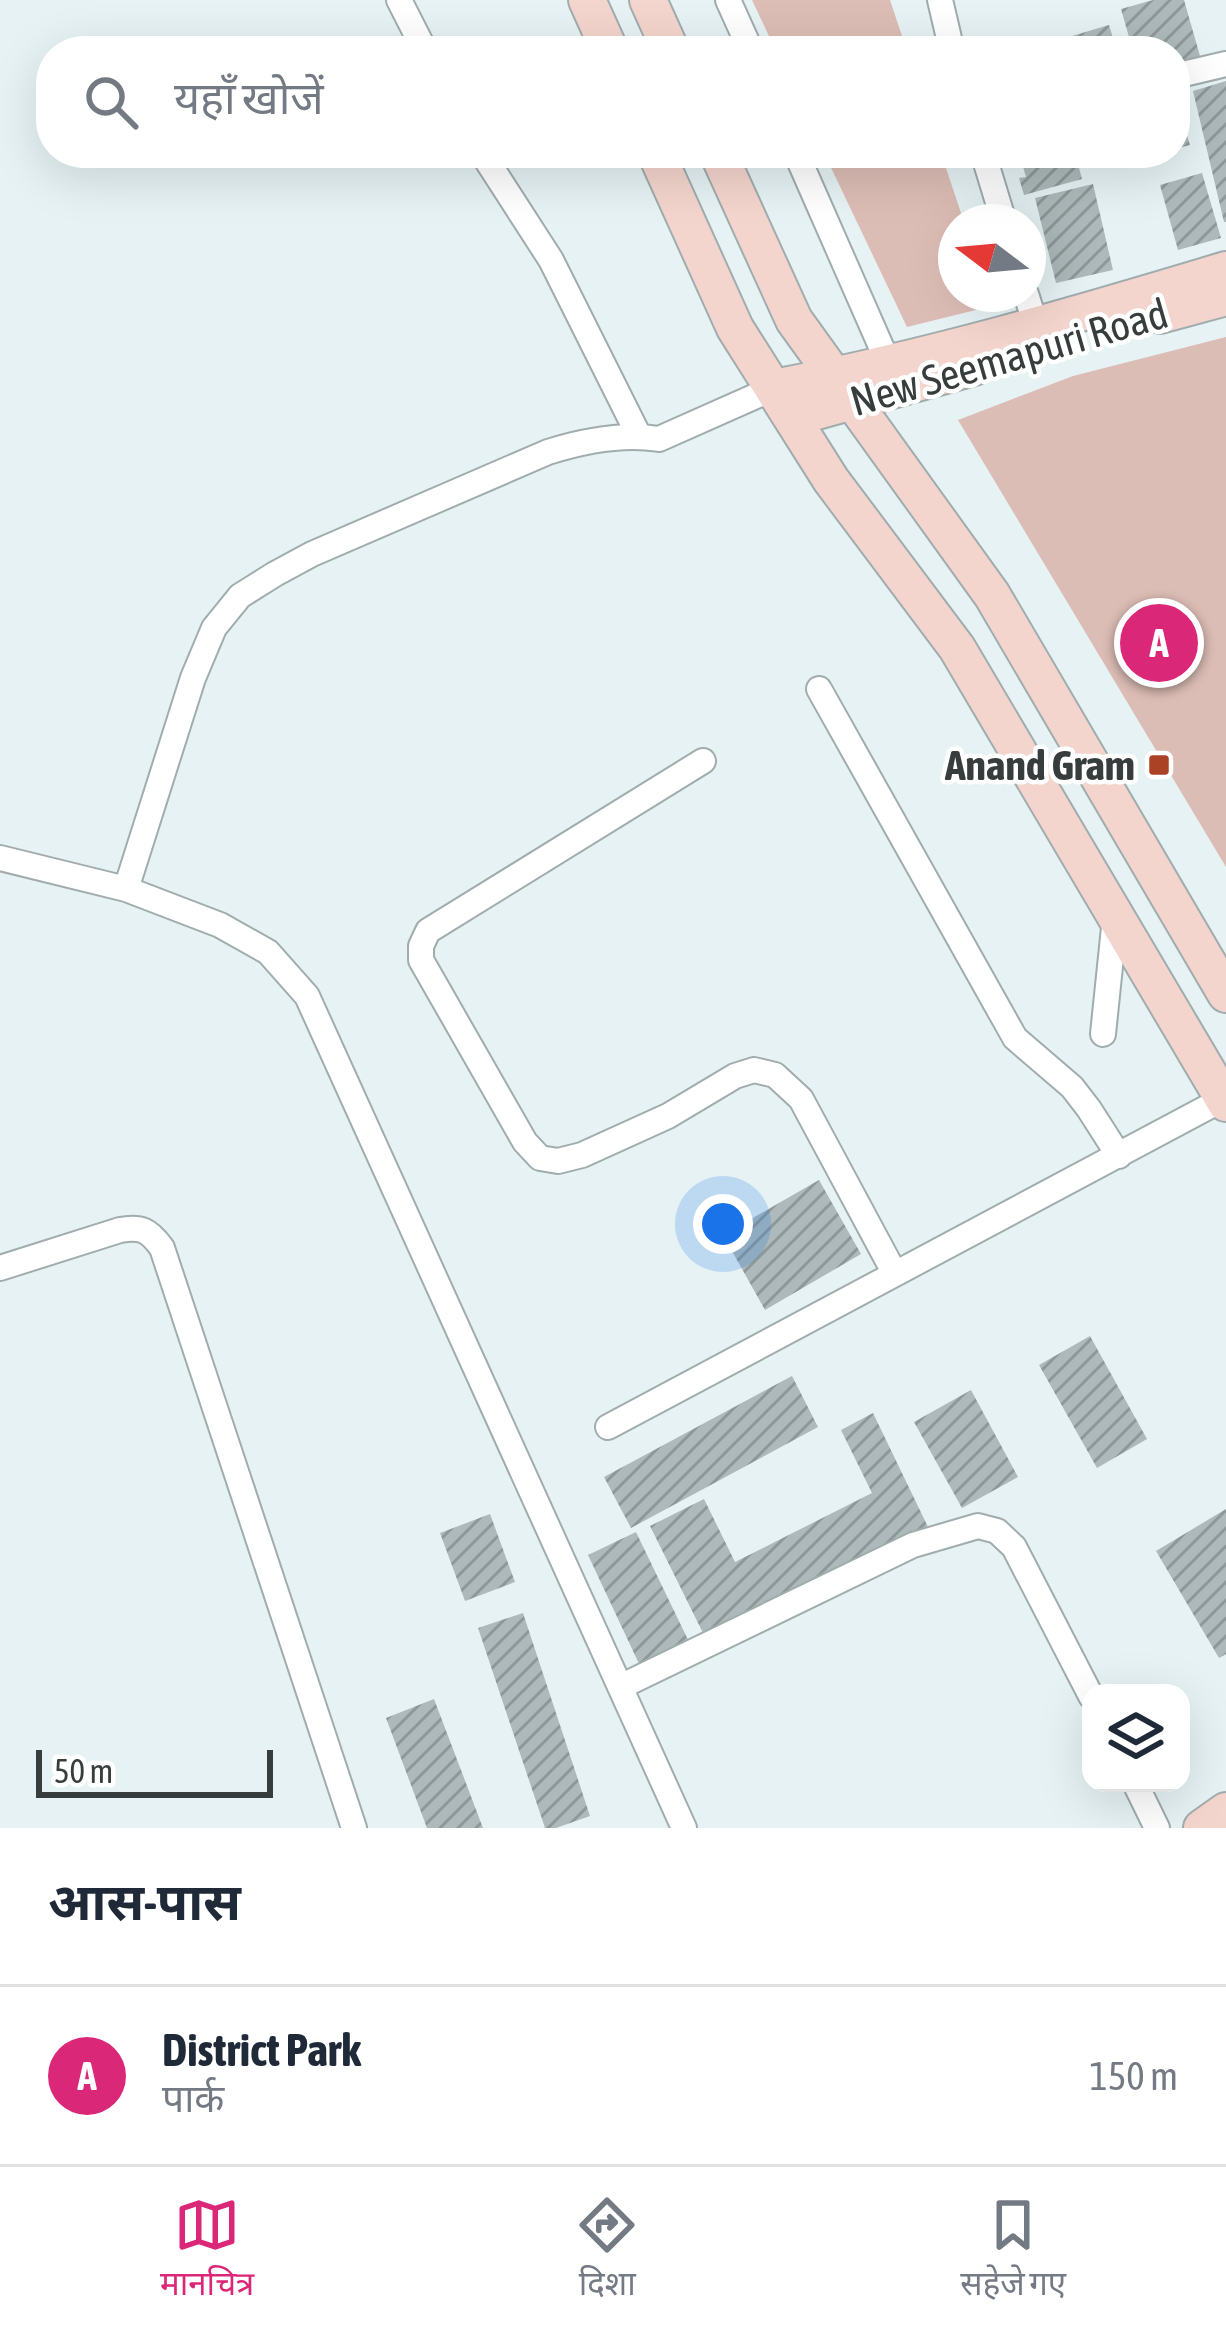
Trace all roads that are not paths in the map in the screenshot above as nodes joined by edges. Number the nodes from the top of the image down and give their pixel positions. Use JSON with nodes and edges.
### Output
{"nodes":[{"id":1,"x":399,"y":0,"type":"edge"},
{"id":2,"x":587,"y":0,"type":"edge"},
{"id":3,"x":648,"y":0,"type":"edge"},
{"id":4,"x":728,"y":0,"type":"edge"},
{"id":5,"x":940,"y":0,"type":"edge"},
{"id":6,"x":417,"y":36,"type":"edge"},
{"id":7,"x":603,"y":36,"type":"edge"},
{"id":8,"x":664,"y":36,"type":"edge"},
{"id":9,"x":744,"y":36,"type":"edge"},
{"id":10,"x":948,"y":36,"type":"edge"},
{"id":11,"x":1226,"y":64,"type":"edge"},
{"id":12,"x":1190,"y":72,"type":"edge"},
{"id":13,"x":492,"y":168,"type":"edge"},
{"id":14,"x":663,"y":168,"type":"edge"},
{"id":15,"x":725,"y":168,"type":"edge"},
{"id":16,"x":803,"y":168,"type":"edge"},
{"id":17,"x":988,"y":168,"type":"edge"},
{"id":18,"x":999,"y":204,"type":"edge"},
{"id":19,"x":1226,"y":270,"type":"edge"},
{"id":20,"x":1226,"y":297,"type":"edge"},
{"id":21,"x":1035,"y":323,"type":"edge"},
{"id":22,"x":894,"y":376,"type":"junction"},
{"id":23,"x":844,"y":389,"type":"junction"},
{"id":24,"x":783,"y":403,"type":"junction"},
{"id":25,"x":639,"y":436,"type":"junction"},
{"id":26,"x":819,"y":688,"type":"dead end"},
{"id":27,"x":704,"y":761,"type":"dead end"},
{"id":28,"x":0,"y":858,"type":"edge"},
{"id":29,"x":126,"y":889,"type":"junction"},
{"id":30,"x":1115,"y":916,"type":"junction"},
{"id":31,"x":1226,"y":994,"type":"edge"},
{"id":32,"x":1103,"y":1034,"type":"dead end"},
{"id":33,"x":1225,"y":1101,"type":"edge"},
{"id":34,"x":1119,"y":1156,"type":"junction"},
{"id":35,"x":0,"y":1268,"type":"edge"},
{"id":36,"x":895,"y":1274,"type":"junction"},
{"id":37,"x":608,"y":1427,"type":"dead end"},
{"id":38,"x":1085,"y":1684,"type":"edge"},
{"id":39,"x":620,"y":1687,"type":"junction"},
{"id":40,"x":1139,"y":1792,"type":"edge"},
{"id":41,"x":1226,"y":1811,"type":"edge"},
{"id":42,"x":353,"y":1828,"type":"edge"},
{"id":43,"x":684,"y":1828,"type":"edge"},
{"id":44,"x":1157,"y":1828,"type":"edge"},
{"id":45,"x":1202,"y":1828,"type":"edge"}],
"edges":[{"from":1,"to":6,"type":"street"},
{"from":2,"to":7,"type":"main road"},
{"from":3,"to":8,"type":"main road"},
{"from":4,"to":9,"type":"street"},
{"from":5,"to":10,"type":"street"},
{"from":11,"to":12,"type":"street"},
{"from":13,"to":25,"type":"street"},
{"from":14,"to":24,"type":"main road"},
{"from":15,"to":23,"type":"main road"},
{"from":16,"to":22,"type":"street"},
{"from":17,"to":18,"type":"street"},
{"from":19,"to":21,"type":"main road","name":"New Seemapuri Road"},
{"from":20,"to":21,"type":"main road","name":"New Seemapuri Road"},
{"from":21,"to":22,"type":"main road","name":"New Seemapuri Road"},
{"from":22,"to":23,"type":"main road","name":"New Seemapuri Road"},
{"from":23,"to":24,"type":"main road","name":"New Seemapuri Road"},
{"from":23,"to":31,"type":"main road"},
{"from":24,"to":25,"type":"street"},
{"from":24,"to":30,"type":"main road"},
{"from":25,"to":29,"type":"street"},
{"from":26,"to":34,"type":"street"},
{"from":27,"to":36,"type":"street"},
{"from":28,"to":29,"type":"street"},
{"from":29,"to":39,"type":"street"},
{"from":30,"to":32,"type":"street"},
{"from":30,"to":33,"type":"main road"},
{"from":33,"to":34,"type":"street"},
{"from":34,"to":36,"type":"street"},
{"from":35,"to":42,"type":"street"},
{"from":36,"to":37,"type":"street"},
{"from":38,"to":39,"type":"street"},
{"from":39,"to":43,"type":"street"},
{"from":40,"to":44,"type":"street"},
{"from":41,"to":45,"type":"main road"}]}
